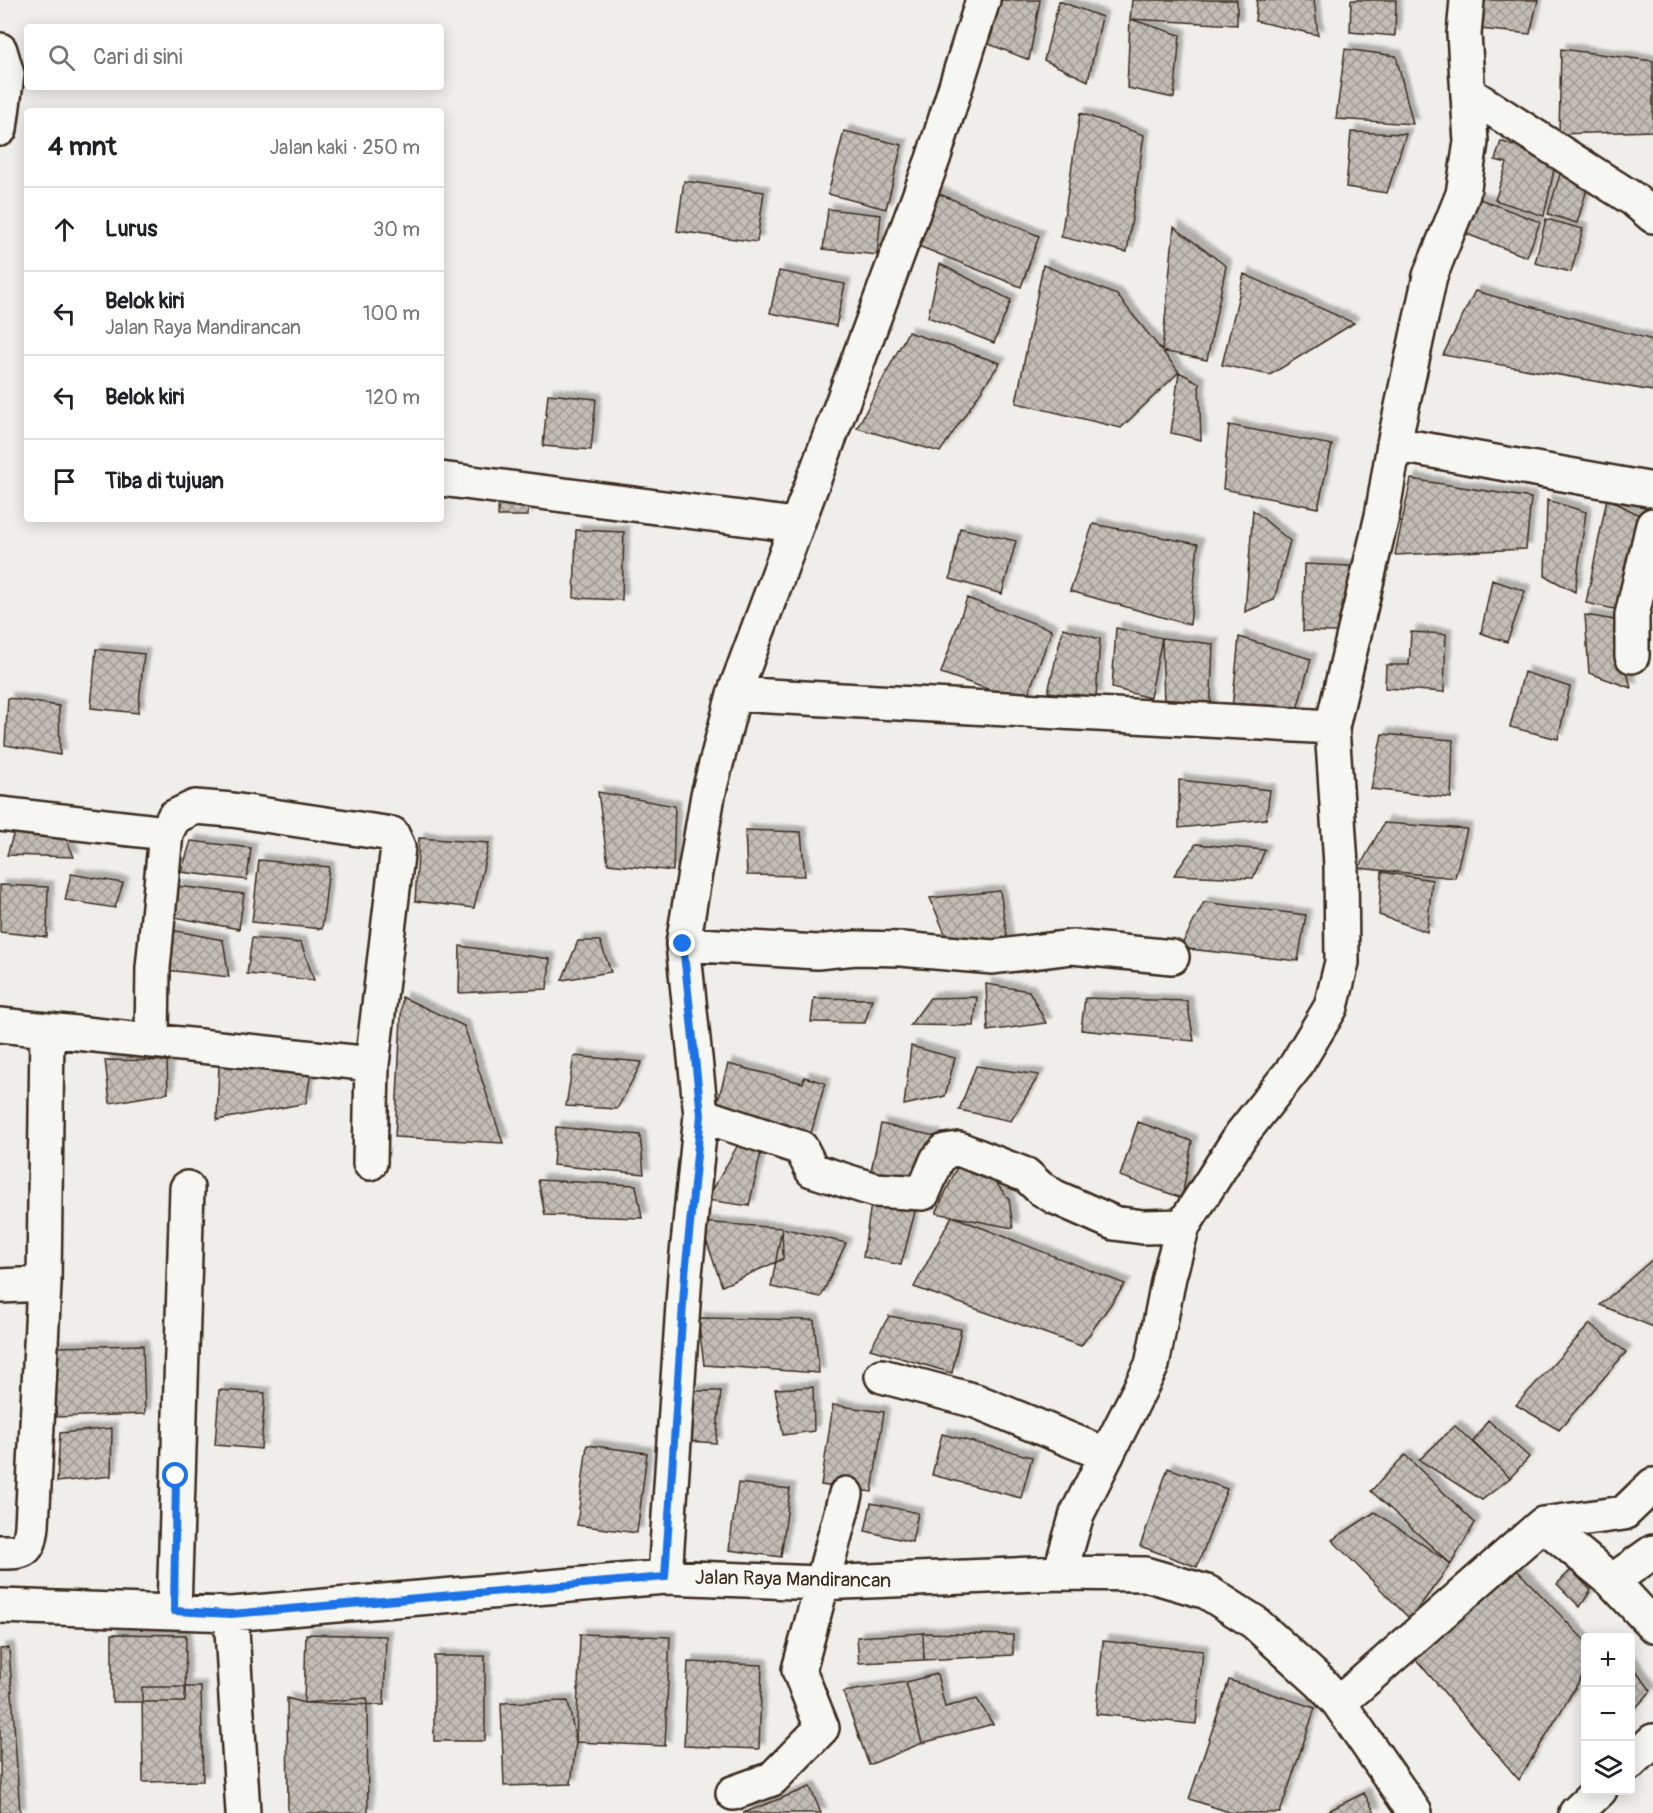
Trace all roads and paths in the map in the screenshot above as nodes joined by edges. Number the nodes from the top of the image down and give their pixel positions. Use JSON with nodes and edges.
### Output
{"nodes":[{"id":1,"x":983,"y":0,"type":"edge"},
{"id":2,"x":1467,"y":0,"type":"edge"},
{"id":3,"x":0,"y":50,"type":"edge"},
{"id":4,"x":1469,"y":94,"type":"junction"},
{"id":5,"x":0,"y":129,"type":"edge"},
{"id":6,"x":1653,"y":216,"type":"edge"},
{"id":7,"x":1394,"y":444,"type":"junction"},
{"id":8,"x":444,"y":479,"type":"edge"},
{"id":9,"x":1653,"y":490,"type":"edge"},
{"id":10,"x":795,"y":525,"type":"junction"},
{"id":11,"x":1653,"y":525,"type":"edge"},
{"id":12,"x":1632,"y":656,"type":"dead end"},
{"id":13,"x":734,"y":694,"type":"junction"},
{"id":14,"x":1332,"y":728,"type":"junction"},
{"id":15,"x":0,"y":814,"type":"edge"},
{"id":16,"x":166,"y":833,"type":"junction"},
{"id":17,"x":683,"y":944,"type":"junction"},
{"id":18,"x":1172,"y":957,"type":"dead end"},
{"id":19,"x":0,"y":1025,"type":"edge"},
{"id":20,"x":47,"y":1030,"type":"junction"},
{"id":21,"x":152,"y":1040,"type":"junction"},
{"id":22,"x":372,"y":1064,"type":"junction"},
{"id":23,"x":701,"y":1115,"type":"junction"},
{"id":24,"x":370,"y":1162,"type":"dead end"},
{"id":25,"x":187,"y":1188,"type":"dead end"},
{"id":26,"x":1183,"y":1226,"type":"junction"},
{"id":27,"x":44,"y":1284,"type":"junction"},
{"id":28,"x":0,"y":1286,"type":"edge"},
{"id":29,"x":882,"y":1376,"type":"dead end"},
{"id":30,"x":1107,"y":1455,"type":"junction"},
{"id":31,"x":1653,"y":1485,"type":"edge"},
{"id":32,"x":846,"y":1494,"type":"dead end"},
{"id":33,"x":1543,"y":1524,"type":"junction"},
{"id":34,"x":0,"y":1552,"type":"edge"},
{"id":35,"x":1653,"y":1552,"type":"edge"},
{"id":36,"x":1060,"y":1573,"type":"junction"},
{"id":37,"x":665,"y":1577,"type":"junction"},
{"id":38,"x":1612,"y":1581,"type":"junction"},
{"id":39,"x":820,"y":1583,"type":"junction"},
{"id":40,"x":0,"y":1606,"type":"edge"},
{"id":41,"x":174,"y":1611,"type":"junction"},
{"id":42,"x":231,"y":1614,"type":"junction"},
{"id":43,"x":1653,"y":1625,"type":"edge"},
{"id":44,"x":1339,"y":1703,"type":"junction"},
{"id":45,"x":1653,"y":1741,"type":"edge"},
{"id":46,"x":1635,"y":1758,"type":"edge"},
{"id":47,"x":733,"y":1793,"type":"dead end"},
{"id":48,"x":1596,"y":1795,"type":"edge"},
{"id":49,"x":243,"y":1813,"type":"edge"},
{"id":50,"x":1415,"y":1813,"type":"edge"},
{"id":51,"x":1576,"y":1813,"type":"edge"}],
"edges":[{"from":1,"to":10,"type":"street"},
{"from":2,"to":4,"type":"street"},
{"from":3,"to":5,"type":"street"},
{"from":4,"to":6,"type":"street"},
{"from":4,"to":7,"type":"street"},
{"from":7,"to":9,"type":"street"},
{"from":7,"to":14,"type":"street"},
{"from":8,"to":10,"type":"street"},
{"from":10,"to":13,"type":"street"},
{"from":11,"to":12,"type":"street"},
{"from":13,"to":14,"type":"street"},
{"from":13,"to":17,"type":"street"},
{"from":14,"to":26,"type":"street"},
{"from":15,"to":16,"type":"street"},
{"from":16,"to":21,"type":"street"},
{"from":16,"to":22,"type":"street"},
{"from":17,"to":18,"type":"street"},
{"from":17,"to":23,"type":"street"},
{"from":19,"to":20,"type":"street"},
{"from":20,"to":21,"type":"street"},
{"from":20,"to":27,"type":"street"},
{"from":21,"to":22,"type":"street"},
{"from":22,"to":24,"type":"street"},
{"from":23,"to":26,"type":"street"},
{"from":23,"to":37,"type":"street"},
{"from":25,"to":41,"type":"street"},
{"from":26,"to":30,"type":"street"},
{"from":27,"to":28,"type":"street"},
{"from":27,"to":34,"type":"street"},
{"from":29,"to":30,"type":"street"},
{"from":30,"to":36,"type":"street"},
{"from":31,"to":33,"type":"street"},
{"from":32,"to":39,"type":"street"},
{"from":33,"to":38,"type":"street"},
{"from":33,"to":44,"type":"street"},
{"from":35,"to":38,"type":"street"},
{"from":36,"to":39,"type":"street","name":"Jalan Raya Mandirancan"},
{"from":36,"to":44,"type":"street","name":"Jalan Raya Mandirancan"},
{"from":37,"to":39,"type":"street","name":"Jalan Raya Mandirancan"},
{"from":37,"to":42,"type":"street","name":"Jalan Raya Mandirancan"},
{"from":38,"to":43,"type":"street"},
{"from":39,"to":47,"type":"street"},
{"from":40,"to":41,"type":"street","name":"Jalan Raya Mandirancan"},
{"from":41,"to":42,"type":"street","name":"Jalan Raya Mandirancan"},
{"from":42,"to":49,"type":"street"},
{"from":44,"to":50,"type":"street","name":"Jalan Raya Mandirancan"},
{"from":45,"to":46,"type":"street"},
{"from":48,"to":51,"type":"street"}]}
